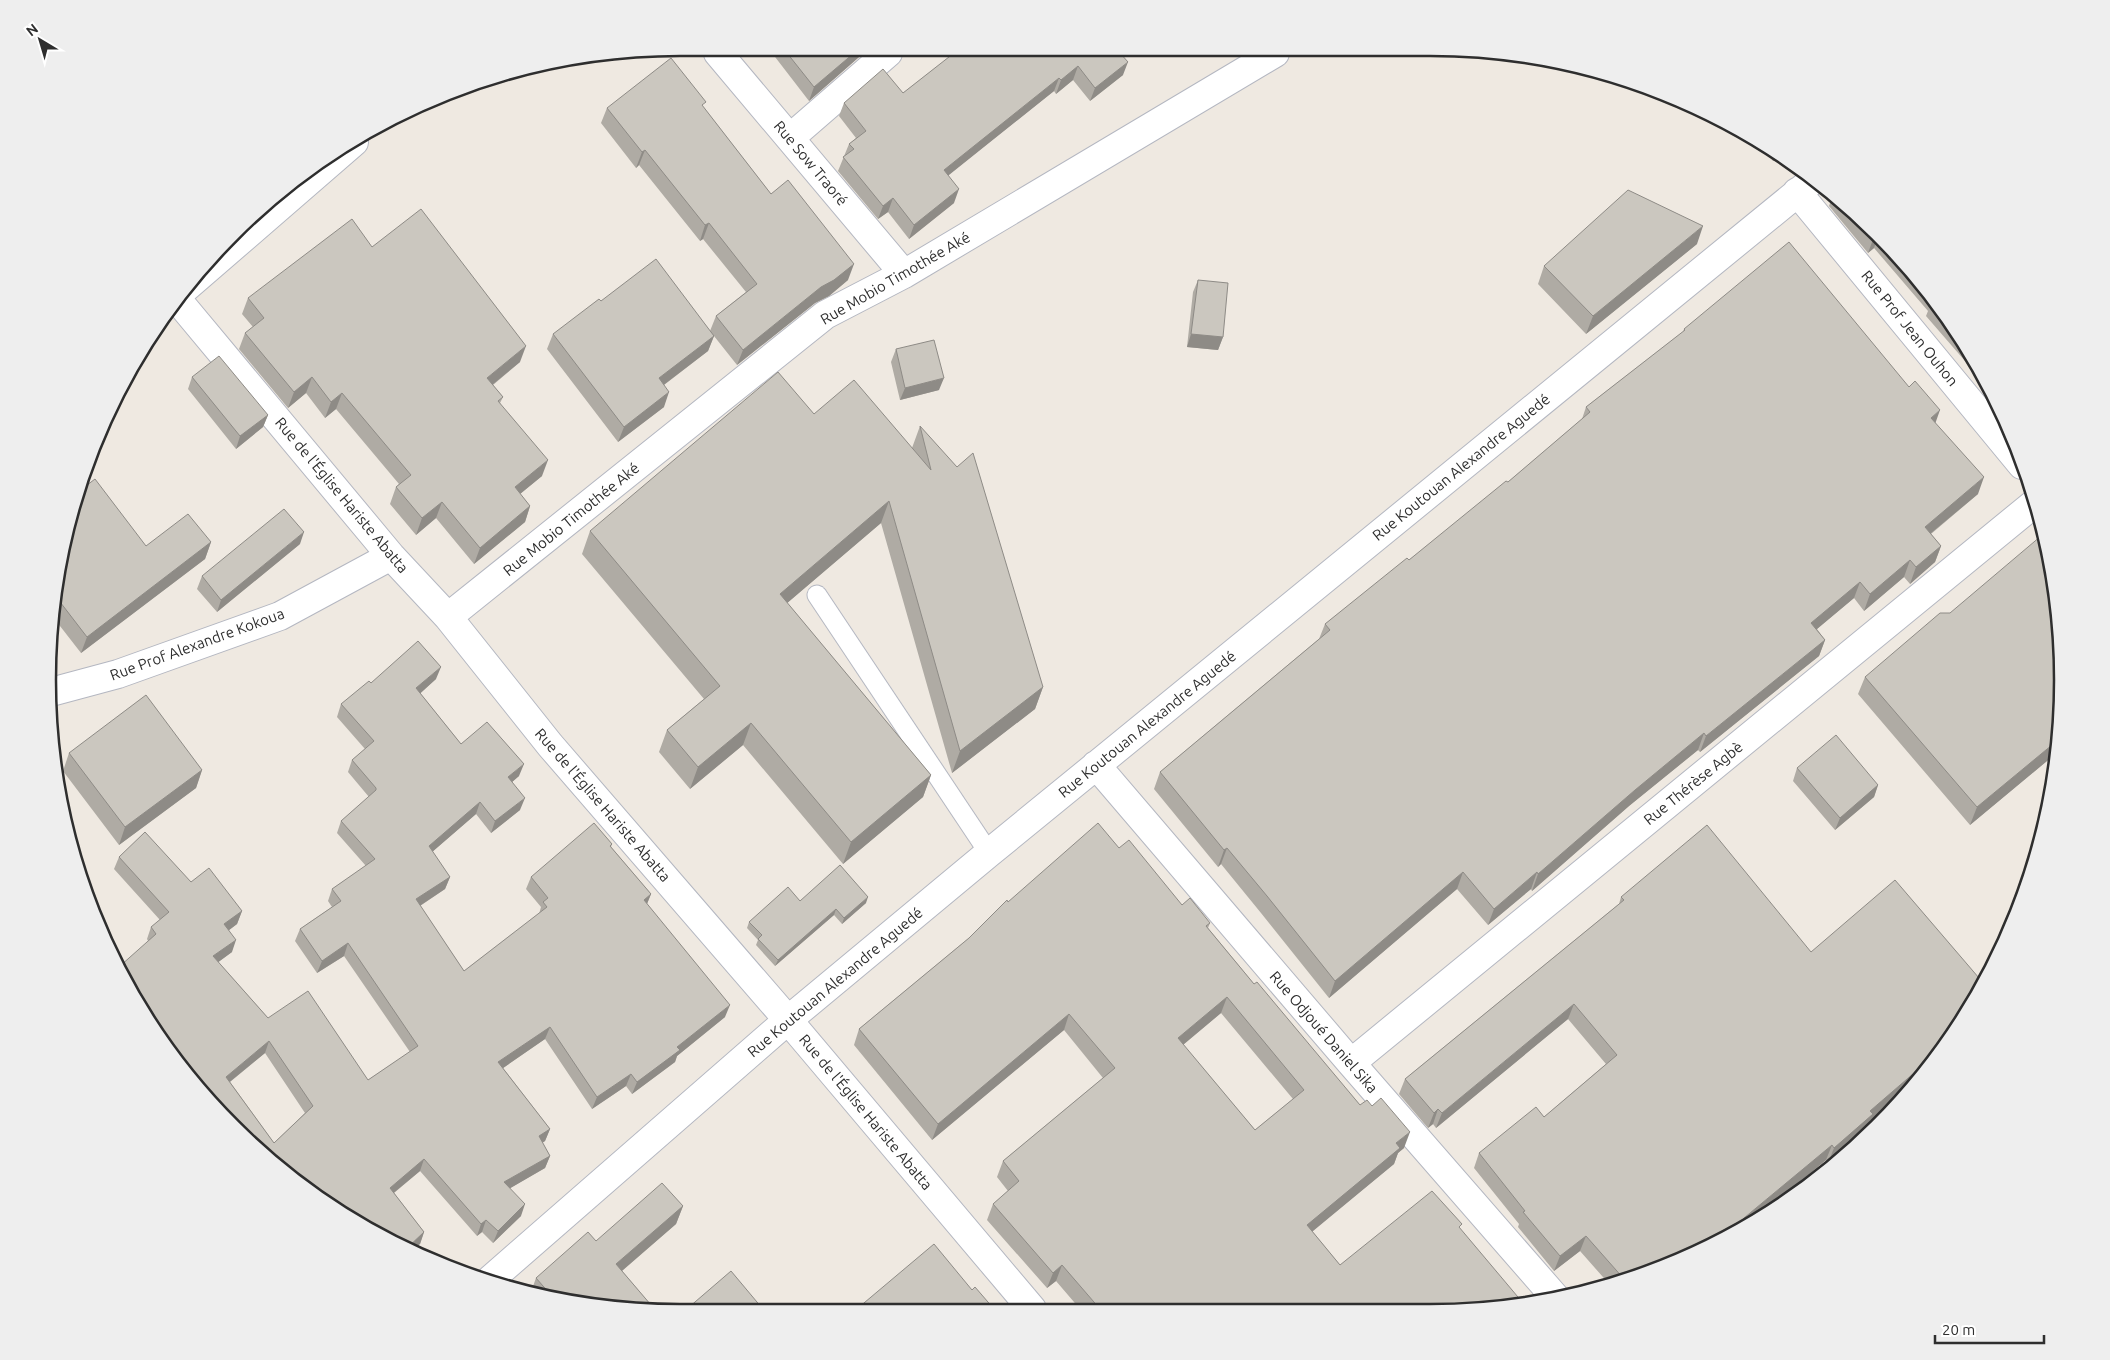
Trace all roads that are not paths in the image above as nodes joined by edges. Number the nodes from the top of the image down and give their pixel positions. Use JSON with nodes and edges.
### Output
{"nodes":[{"id":1,"x":721,"y":56,"type":"edge"},
{"id":2,"x":885,"y":56,"type":"edge"},
{"id":3,"x":1270,"y":56,"type":"edge"},
{"id":4,"x":790,"y":138,"type":"junction"},
{"id":5,"x":327,"y":165,"type":"edge"},
{"id":6,"x":1805,"y":186,"type":"edge"},
{"id":7,"x":226,"y":253,"type":"edge"},
{"id":8,"x":904,"y":274,"type":"junction"},
{"id":9,"x":182,"y":305,"type":"edge"},
{"id":10,"x":2009,"y":448,"type":"edge"},
{"id":11,"x":2029,"y":508,"type":"edge"},
{"id":12,"x":391,"y":556,"type":"junction"},
{"id":13,"x":818,"y":596,"type":"dead end"},
{"id":14,"x":448,"y":617,"type":"junction"},
{"id":15,"x":57,"y":691,"type":"edge"},
{"id":16,"x":1096,"y":765,"type":"junction"},
{"id":17,"x":989,"y":853,"type":"junction"},
{"id":18,"x":788,"y":1020,"type":"junction"},
{"id":19,"x":1351,"y":1063,"type":"junction"},
{"id":20,"x":495,"y":1275,"type":"edge"},
{"id":21,"x":1551,"y":1292,"type":"edge"},
{"id":22,"x":1028,"y":1304,"type":"edge"}],
"edges":[{"from":1,"to":4,"type":"street","name":"Rue Sow Traoré"},
{"from":2,"to":4,"type":"street"},
{"from":3,"to":8,"type":"street","name":"Rue Mobio Timothée Aké"},
{"from":4,"to":8,"type":"street","name":"Rue Sow Traoré"},
{"from":5,"to":7,"type":"street"},
{"from":6,"to":10,"type":"street","name":"Rue Prof Jean Ouhon"},
{"from":6,"to":16,"type":"street","name":"Rue Koutouan Alexandre Aguedé"},
{"from":8,"to":14,"type":"street","name":"Rue Mobio Timothée Aké"},
{"from":9,"to":12,"type":"street","name":"Rue de l'Église Hariste Abatta"},
{"from":11,"to":19,"type":"street","name":"Rue Thérèse Agbè"},
{"from":12,"to":14,"type":"street","name":"Rue de l'Église Hariste Abatta"},
{"from":12,"to":15,"type":"street","name":"Rue Prof Alexandre Kokoua"},
{"from":13,"to":17,"type":"lane"},
{"from":14,"to":18,"type":"street","name":"Rue de l'Église Hariste Abatta"},
{"from":16,"to":17,"type":"street","name":"Rue Koutouan Alexandre Aguedé"},
{"from":16,"to":19,"type":"street","name":"Rue Odjoué Daniel Sika"},
{"from":17,"to":18,"type":"street","name":"Rue Koutouan Alexandre Aguedé"},
{"from":18,"to":20,"type":"street","name":"Rue Koutouan Alexandre Aguedé"},
{"from":18,"to":22,"type":"street","name":"Rue de l'Église Hariste Abatta"},
{"from":19,"to":21,"type":"street","name":"Rue Odjoué Daniel Sika"}]}
